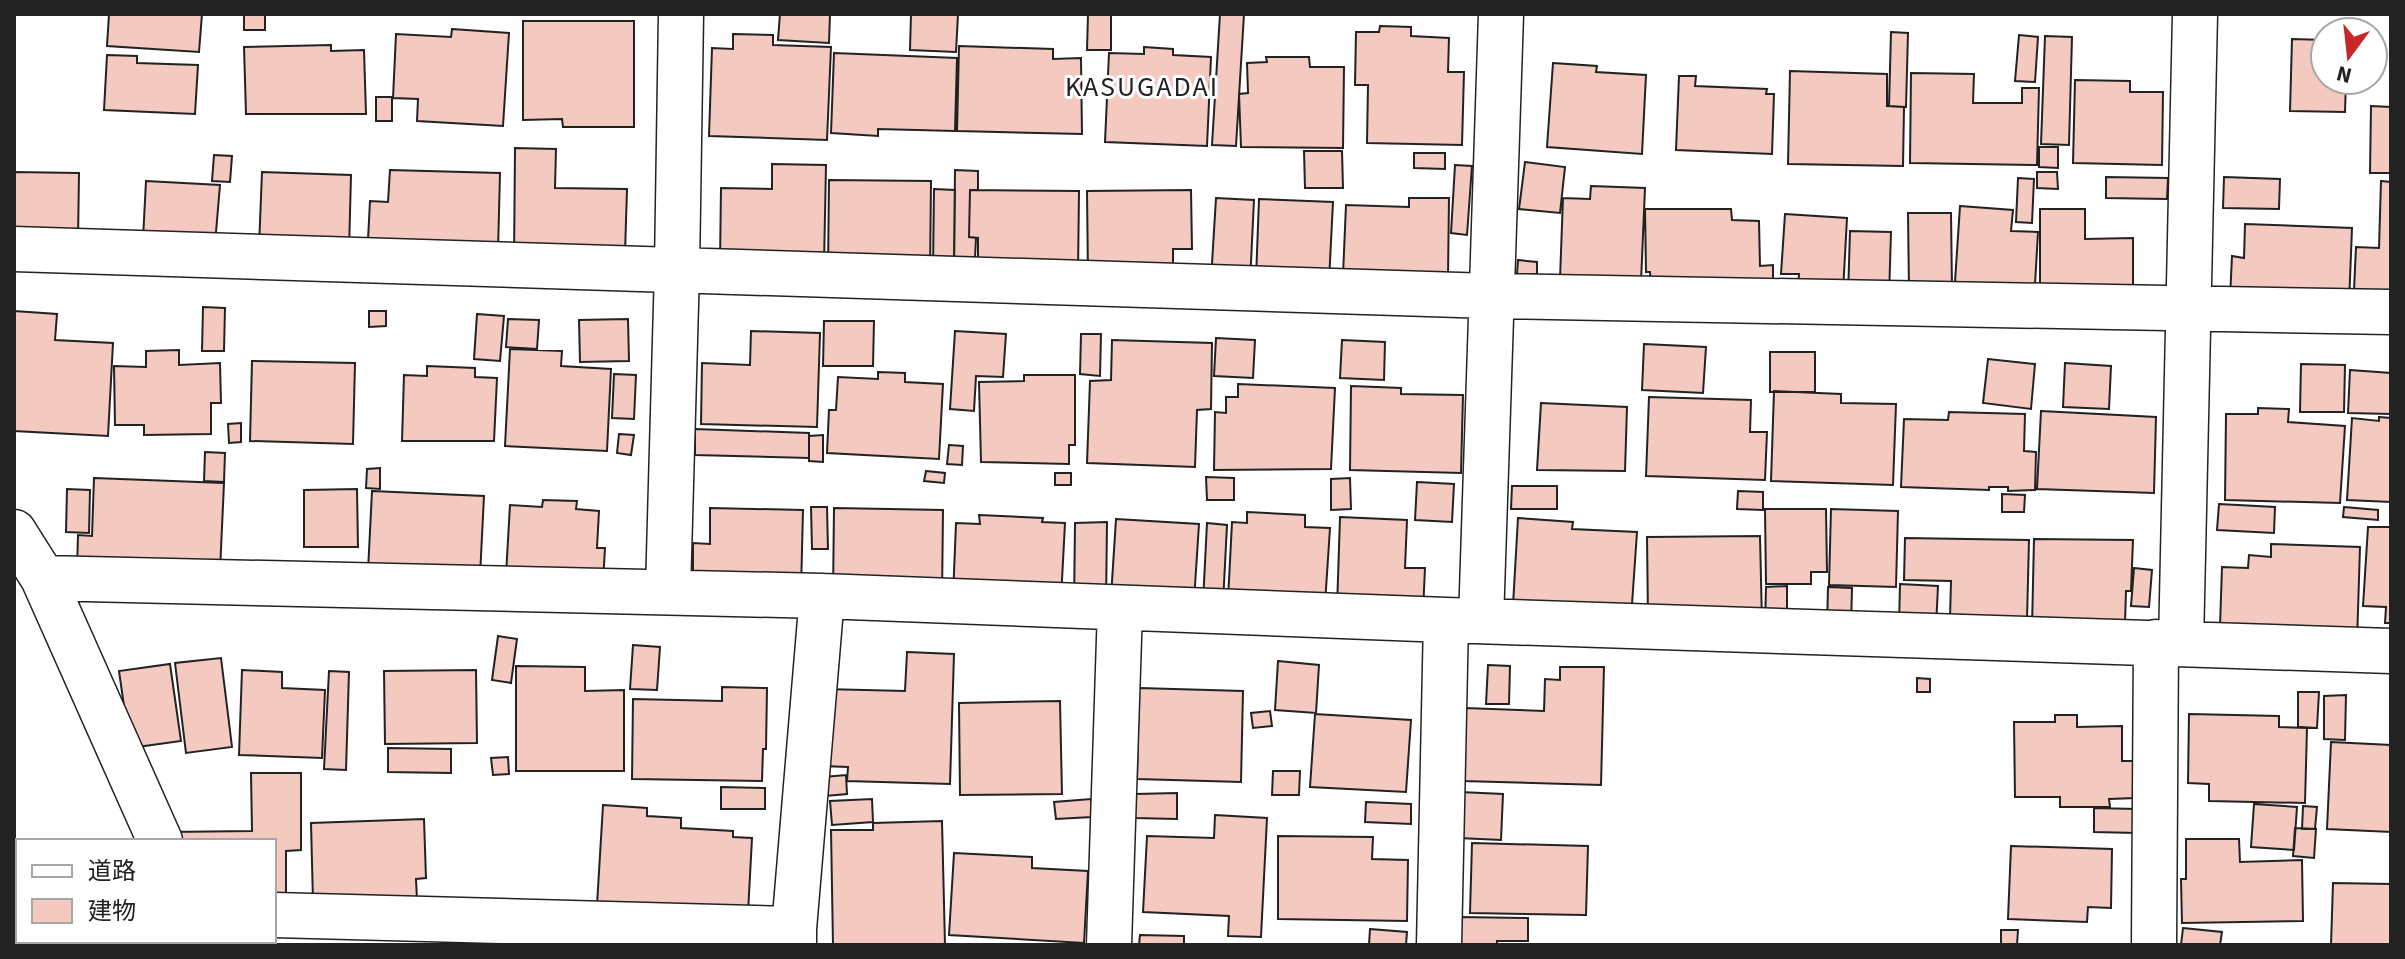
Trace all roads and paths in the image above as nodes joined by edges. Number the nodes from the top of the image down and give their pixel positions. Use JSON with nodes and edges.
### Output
{"nodes":[{"id":1,"x":681,"y":14,"type":"edge"},
{"id":2,"x":1501,"y":14,"type":"edge"},
{"id":3,"x":2195,"y":14,"type":"edge"},
{"id":4,"x":14,"y":249,"type":"edge"},
{"id":5,"x":677,"y":269,"type":"junction"},
{"id":6,"x":1491,"y":296,"type":"junction"},
{"id":7,"x":2189,"y":307,"type":"junction"},
{"id":8,"x":2391,"y":312,"type":"edge"},
{"id":9,"x":14,"y":532,"type":"edge"},
{"id":10,"x":43,"y":578,"type":"junction"},
{"id":11,"x":668,"y":591,"type":"junction"},
{"id":12,"x":822,"y":596,"type":"junction"},
{"id":13,"x":1120,"y":608,"type":"junction"},
{"id":14,"x":1464,"y":620,"type":"junction"},
{"id":15,"x":2169,"y":643,"type":"junction"},
{"id":16,"x":2391,"y":651,"type":"edge"},
{"id":17,"x":159,"y":839,"type":"edge"},
{"id":18,"x":276,"y":915,"type":"edge"},
{"id":19,"x":794,"y":937,"type":"edge"},
{"id":20,"x":1109,"y":945,"type":"edge"},
{"id":21,"x":1439,"y":945,"type":"edge"},
{"id":22,"x":2154,"y":945,"type":"edge"}],
"edges":[{"from":1,"to":5,"type":"street"},
{"from":2,"to":6,"type":"street"},
{"from":3,"to":7,"type":"street"},
{"from":4,"to":5,"type":"street"},
{"from":5,"to":6,"type":"street"},
{"from":5,"to":11,"type":"street"},
{"from":6,"to":7,"type":"street"},
{"from":6,"to":14,"type":"street"},
{"from":7,"to":8,"type":"street"},
{"from":7,"to":15,"type":"street"},
{"from":9,"to":10,"type":"street"},
{"from":10,"to":11,"type":"street"},
{"from":10,"to":17,"type":"street"},
{"from":11,"to":12,"type":"street"},
{"from":12,"to":13,"type":"street"},
{"from":12,"to":19,"type":"street"},
{"from":13,"to":14,"type":"street"},
{"from":13,"to":20,"type":"street"},
{"from":14,"to":15,"type":"street"},
{"from":14,"to":21,"type":"street"},
{"from":15,"to":16,"type":"street"},
{"from":15,"to":22,"type":"street"},
{"from":18,"to":19,"type":"street"}]}
